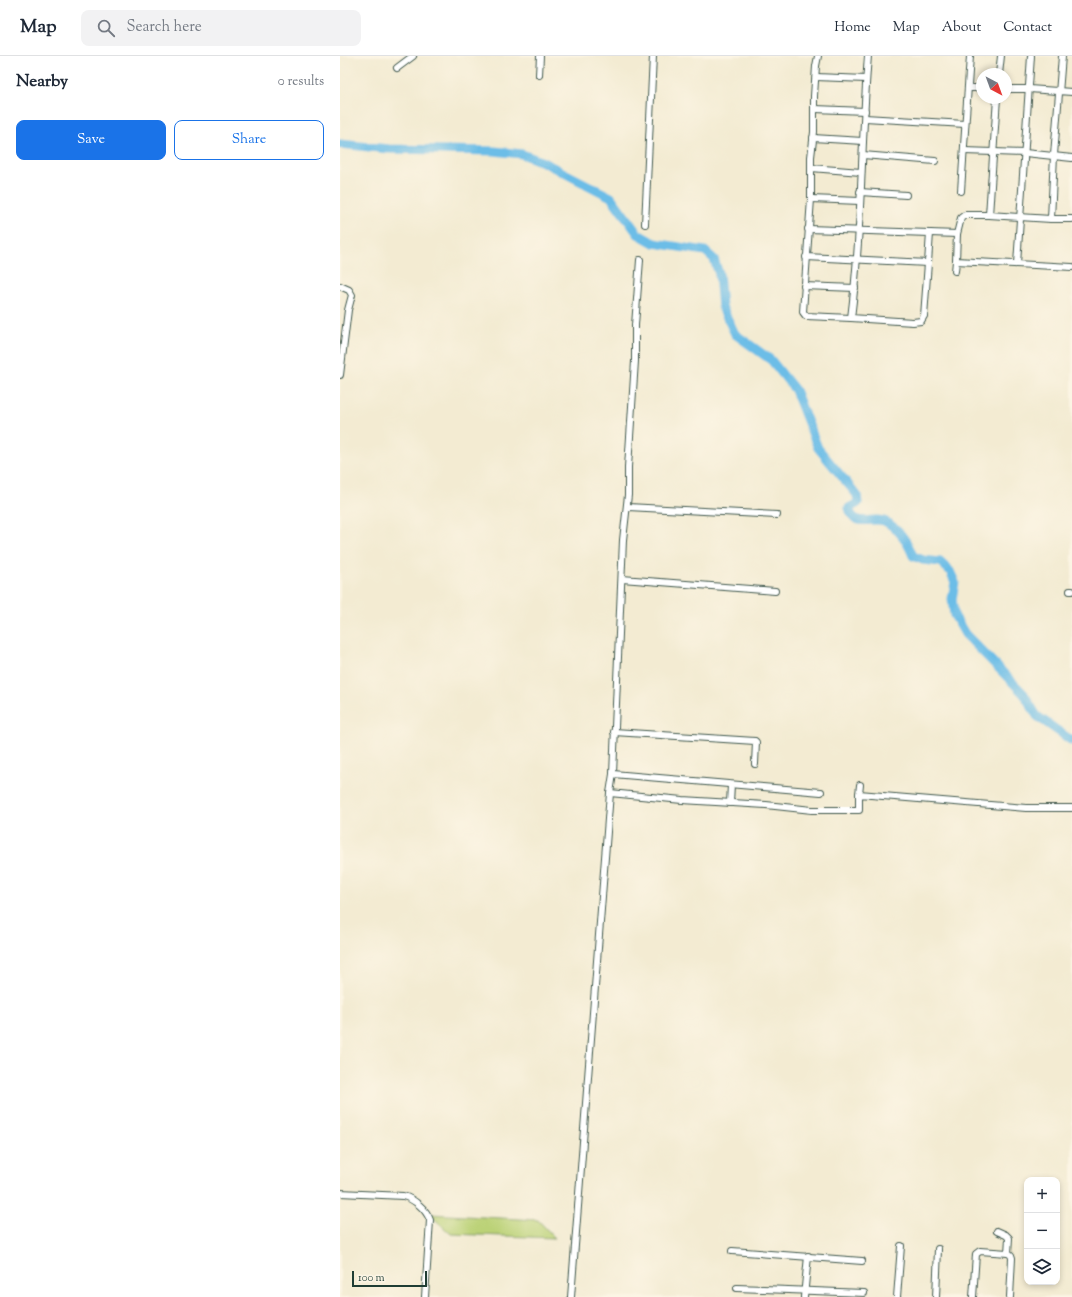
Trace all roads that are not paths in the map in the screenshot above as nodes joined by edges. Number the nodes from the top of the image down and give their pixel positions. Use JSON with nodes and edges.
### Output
{"nodes":[{"id":1,"x":413,"y":56,"type":"edge"},
{"id":2,"x":540,"y":56,"type":"edge"},
{"id":3,"x":653,"y":56,"type":"edge"},
{"id":4,"x":818,"y":56,"type":"edge"},
{"id":5,"x":868,"y":56,"type":"edge"},
{"id":6,"x":970,"y":56,"type":"edge"},
{"id":7,"x":1001,"y":56,"type":"edge"},
{"id":8,"x":1031,"y":56,"type":"edge"},
{"id":9,"x":1062,"y":56,"type":"edge"},
{"id":10,"x":397,"y":68,"type":"dead end"},
{"id":11,"x":1000,"y":68,"type":"edge"},
{"id":12,"x":539,"y":75,"type":"dead end"},
{"id":13,"x":816,"y":77,"type":"junction"},
{"id":14,"x":866,"y":79,"type":"junction"},
{"id":15,"x":968,"y":88,"type":"junction"},
{"id":16,"x":976,"y":88,"type":"edge"},
{"id":17,"x":1012,"y":89,"type":"edge"},
{"id":18,"x":1029,"y":89,"type":"junction"},
{"id":19,"x":1059,"y":91,"type":"junction"},
{"id":20,"x":1072,"y":92,"type":"edge"},
{"id":21,"x":997,"y":104,"type":"edge"},
{"id":22,"x":815,"y":109,"type":"junction"},
{"id":23,"x":865,"y":111,"type":"junction"},
{"id":24,"x":865,"y":118,"type":"junction"},
{"id":25,"x":965,"y":124,"type":"junction"},
{"id":26,"x":813,"y":138,"type":"junction"},
{"id":27,"x":863,"y":141,"type":"junction"},
{"id":28,"x":964,"y":151,"type":"junction"},
{"id":29,"x":993,"y":152,"type":"junction"},
{"id":30,"x":1025,"y":153,"type":"junction"},
{"id":31,"x":863,"y":155,"type":"junction"},
{"id":32,"x":1054,"y":155,"type":"junction"},
{"id":33,"x":1072,"y":158,"type":"edge"},
{"id":34,"x":935,"y":162,"type":"dead end"},
{"id":35,"x":811,"y":168,"type":"junction"},
{"id":36,"x":861,"y":172,"type":"junction"},
{"id":37,"x":961,"y":191,"type":"dead end"},
{"id":38,"x":860,"y":192,"type":"junction"},
{"id":39,"x":906,"y":195,"type":"dead end"},
{"id":40,"x":810,"y":199,"type":"junction"},
{"id":41,"x":860,"y":201,"type":"junction"},
{"id":42,"x":989,"y":215,"type":"junction"},
{"id":43,"x":1020,"y":217,"type":"junction"},
{"id":44,"x":1051,"y":218,"type":"junction"},
{"id":45,"x":1072,"y":219,"type":"edge"},
{"id":46,"x":645,"y":224,"type":"dead end"},
{"id":47,"x":808,"y":229,"type":"junction"},
{"id":48,"x":858,"y":231,"type":"junction"},
{"id":49,"x":930,"y":233,"type":"junction"},
{"id":50,"x":957,"y":234,"type":"junction"},
{"id":51,"x":806,"y":257,"type":"junction"},
{"id":52,"x":856,"y":259,"type":"junction"},
{"id":53,"x":640,"y":260,"type":"dead end"},
{"id":54,"x":956,"y":261,"type":"junction"},
{"id":55,"x":928,"y":263,"type":"junction"},
{"id":56,"x":1017,"y":264,"type":"junction"},
{"id":57,"x":1072,"y":267,"type":"edge"},
{"id":58,"x":955,"y":272,"type":"dead end"},
{"id":59,"x":340,"y":286,"type":"edge"},
{"id":60,"x":804,"y":286,"type":"junction"},
{"id":61,"x":855,"y":288,"type":"junction"},
{"id":62,"x":851,"y":318,"type":"junction"},
{"id":63,"x":340,"y":375,"type":"edge"},
{"id":64,"x":628,"y":507,"type":"junction"},
{"id":65,"x":777,"y":515,"type":"dead end"},
{"id":66,"x":622,"y":579,"type":"junction"},
{"id":67,"x":775,"y":591,"type":"dead end"},
{"id":68,"x":614,"y":732,"type":"junction"},
{"id":69,"x":755,"y":764,"type":"dead end"},
{"id":70,"x":613,"y":774,"type":"junction"},
{"id":71,"x":732,"y":785,"type":"junction"},
{"id":72,"x":860,"y":785,"type":"dead end"},
{"id":73,"x":821,"y":792,"type":"dead end"},
{"id":74,"x":610,"y":793,"type":"junction"},
{"id":75,"x":860,"y":794,"type":"junction"},
{"id":76,"x":730,"y":803,"type":"junction"},
{"id":77,"x":1072,"y":808,"type":"edge"},
{"id":78,"x":340,"y":1193,"type":"edge"},
{"id":79,"x":996,"y":1231,"type":"dead end"},
{"id":80,"x":900,"y":1246,"type":"dead end"},
{"id":81,"x":938,"y":1249,"type":"dead end"},
{"id":82,"x":732,"y":1251,"type":"dead end"},
{"id":83,"x":1008,"y":1253,"type":"junction"},
{"id":84,"x":808,"y":1256,"type":"junction"},
{"id":85,"x":862,"y":1261,"type":"dead end"},
{"id":86,"x":737,"y":1288,"type":"dead end"},
{"id":87,"x":864,"y":1293,"type":"dead end"},
{"id":88,"x":805,"y":1294,"type":"edge"},
{"id":89,"x":425,"y":1297,"type":"edge"},
{"id":90,"x":572,"y":1297,"type":"edge"},
{"id":91,"x":897,"y":1297,"type":"edge"},
{"id":92,"x":936,"y":1297,"type":"edge"},
{"id":93,"x":973,"y":1297,"type":"edge"},
{"id":94,"x":1010,"y":1297,"type":"edge"}],
"edges":[{"from":1,"to":10,"type":"street"},
{"from":2,"to":12,"type":"street"},
{"from":3,"to":46,"type":"street"},
{"from":4,"to":13,"type":"street"},
{"from":5,"to":14,"type":"street"},
{"from":6,"to":15,"type":"street"},
{"from":7,"to":11,"type":"street"},
{"from":8,"to":18,"type":"street"},
{"from":9,"to":19,"type":"street"},
{"from":13,"to":14,"type":"street"},
{"from":13,"to":22,"type":"street"},
{"from":14,"to":23,"type":"street"},
{"from":15,"to":16,"type":"street"},
{"from":15,"to":25,"type":"street"},
{"from":17,"to":18,"type":"street"},
{"from":18,"to":19,"type":"street"},
{"from":18,"to":30,"type":"street"},
{"from":19,"to":20,"type":"street"},
{"from":19,"to":32,"type":"street"},
{"from":21,"to":29,"type":"street"},
{"from":22,"to":23,"type":"street"},
{"from":22,"to":26,"type":"street"},
{"from":23,"to":24,"type":"street"},
{"from":24,"to":25,"type":"street"},
{"from":24,"to":27,"type":"street"},
{"from":25,"to":28,"type":"street"},
{"from":26,"to":27,"type":"street"},
{"from":26,"to":35,"type":"street"},
{"from":27,"to":31,"type":"street"},
{"from":28,"to":29,"type":"street"},
{"from":28,"to":37,"type":"street"},
{"from":29,"to":30,"type":"street"},
{"from":29,"to":42,"type":"street"},
{"from":30,"to":32,"type":"street"},
{"from":30,"to":43,"type":"street"},
{"from":31,"to":34,"type":"street"},
{"from":31,"to":36,"type":"street"},
{"from":32,"to":33,"type":"street"},
{"from":32,"to":44,"type":"street"},
{"from":35,"to":36,"type":"street"},
{"from":35,"to":40,"type":"street"},
{"from":36,"to":38,"type":"street"},
{"from":38,"to":39,"type":"street"},
{"from":38,"to":41,"type":"street"},
{"from":40,"to":41,"type":"street"},
{"from":40,"to":47,"type":"street"},
{"from":41,"to":48,"type":"street"},
{"from":42,"to":43,"type":"street"},
{"from":42,"to":50,"type":"street"},
{"from":43,"to":44,"type":"street"},
{"from":43,"to":56,"type":"street"},
{"from":44,"to":45,"type":"street"},
{"from":47,"to":48,"type":"street"},
{"from":47,"to":51,"type":"street"},
{"from":48,"to":49,"type":"street"},
{"from":48,"to":52,"type":"street"},
{"from":49,"to":50,"type":"street"},
{"from":49,"to":55,"type":"street"},
{"from":50,"to":54,"type":"street"},
{"from":51,"to":52,"type":"street"},
{"from":51,"to":60,"type":"street"},
{"from":52,"to":55,"type":"street"},
{"from":52,"to":61,"type":"street"},
{"from":53,"to":64,"type":"street"},
{"from":54,"to":56,"type":"street"},
{"from":54,"to":58,"type":"street"},
{"from":55,"to":62,"type":"street"},
{"from":56,"to":57,"type":"street"},
{"from":59,"to":63,"type":"street"},
{"from":60,"to":61,"type":"street"},
{"from":60,"to":62,"type":"street"},
{"from":61,"to":62,"type":"street"},
{"from":64,"to":65,"type":"street"},
{"from":64,"to":66,"type":"street"},
{"from":66,"to":67,"type":"street"},
{"from":66,"to":68,"type":"street"},
{"from":68,"to":69,"type":"street"},
{"from":68,"to":70,"type":"street"},
{"from":70,"to":71,"type":"street"},
{"from":70,"to":74,"type":"street"},
{"from":71,"to":73,"type":"street"},
{"from":71,"to":76,"type":"street"},
{"from":72,"to":75,"type":"street"},
{"from":74,"to":76,"type":"street"},
{"from":74,"to":90,"type":"street"},
{"from":75,"to":76,"type":"street"},
{"from":75,"to":77,"type":"street"},
{"from":78,"to":89,"type":"street"},
{"from":79,"to":83,"type":"street"},
{"from":80,"to":91,"type":"street"},
{"from":81,"to":92,"type":"street"},
{"from":82,"to":84,"type":"street"},
{"from":83,"to":93,"type":"street"},
{"from":83,"to":94,"type":"street"},
{"from":84,"to":85,"type":"street"},
{"from":84,"to":88,"type":"street"},
{"from":86,"to":88,"type":"street"},
{"from":87,"to":88,"type":"street"}]}
